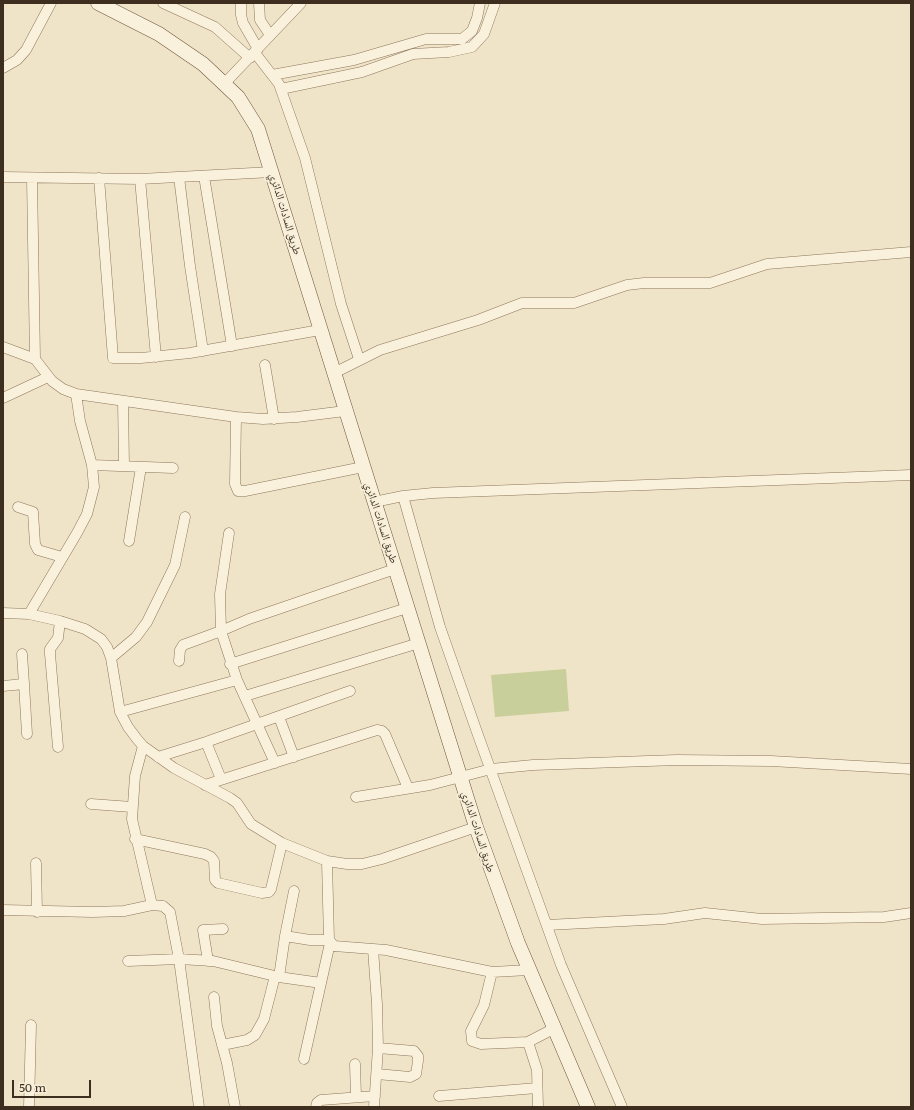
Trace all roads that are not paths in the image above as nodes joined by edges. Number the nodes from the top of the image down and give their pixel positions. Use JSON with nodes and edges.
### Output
{"nodes":[{"id":1,"x":51,"y":3,"type":"edge"},
{"id":2,"x":98,"y":3,"type":"edge"},
{"id":3,"x":164,"y":3,"type":"edge"},
{"id":4,"x":241,"y":3,"type":"edge"},
{"id":5,"x":259,"y":3,"type":"edge"},
{"id":6,"x":300,"y":3,"type":"edge"},
{"id":7,"x":480,"y":3,"type":"edge"},
{"id":8,"x":495,"y":3,"type":"edge"},
{"id":9,"x":270,"y":35,"type":"junction"},
{"id":10,"x":254,"y":54,"type":"junction"},
{"id":11,"x":3,"y":68,"type":"edge"},
{"id":12,"x":272,"y":75,"type":"junction"},
{"id":13,"x":225,"y":84,"type":"junction"},
{"id":14,"x":281,"y":89,"type":"junction"},
{"id":15,"x":272,"y":172,"type":"junction"},
{"id":16,"x":204,"y":176,"type":"junction"},
{"id":17,"x":179,"y":177,"type":"junction"},
{"id":18,"x":3,"y":178,"type":"edge"},
{"id":19,"x":32,"y":178,"type":"junction"},
{"id":20,"x":99,"y":178,"type":"junction"},
{"id":21,"x":140,"y":178,"type":"junction"},
{"id":22,"x":911,"y":252,"type":"edge"},
{"id":23,"x":320,"y":330,"type":"junction"},
{"id":24,"x":232,"y":346,"type":"junction"},
{"id":25,"x":3,"y":347,"type":"edge"},
{"id":26,"x":203,"y":351,"type":"junction"},
{"id":27,"x":156,"y":357,"type":"junction"},
{"id":28,"x":35,"y":359,"type":"junction"},
{"id":29,"x":359,"y":359,"type":"junction"},
{"id":30,"x":265,"y":365,"type":"dead end"},
{"id":31,"x":334,"y":373,"type":"junction"},
{"id":32,"x":48,"y":376,"type":"junction"},
{"id":33,"x":76,"y":394,"type":"junction"},
{"id":34,"x":3,"y":398,"type":"edge"},
{"id":35,"x":123,"y":401,"type":"junction"},
{"id":36,"x":345,"y":411,"type":"junction"},
{"id":37,"x":236,"y":417,"type":"junction"},
{"id":38,"x":274,"y":419,"type":"junction"},
{"id":39,"x":92,"y":466,"type":"junction"},
{"id":40,"x":124,"y":466,"type":"junction"},
{"id":41,"x":141,"y":467,"type":"junction"},
{"id":42,"x":363,"y":467,"type":"junction"},
{"id":43,"x":173,"y":468,"type":"dead end"},
{"id":44,"x":911,"y":475,"type":"edge"},
{"id":45,"x":403,"y":496,"type":"junction"},
{"id":46,"x":374,"y":502,"type":"junction"},
{"id":47,"x":18,"y":507,"type":"dead end"},
{"id":48,"x":185,"y":517,"type":"dead end"},
{"id":49,"x":229,"y":533,"type":"dead end"},
{"id":50,"x":129,"y":541,"type":"dead end"},
{"id":51,"x":62,"y":557,"type":"junction"},
{"id":52,"x":395,"y":569,"type":"junction"},
{"id":53,"x":407,"y":608,"type":"junction"},
{"id":54,"x":3,"y":613,"type":"edge"},
{"id":55,"x":29,"y":614,"type":"junction"},
{"id":56,"x":60,"y":621,"type":"junction"},
{"id":57,"x":221,"y":631,"type":"junction"},
{"id":58,"x":419,"y":643,"type":"junction"},
{"id":59,"x":22,"y":654,"type":"dead end"},
{"id":60,"x":111,"y":658,"type":"junction"},
{"id":61,"x":179,"y":661,"type":"dead end"},
{"id":62,"x":230,"y":664,"type":"junction"},
{"id":63,"x":237,"y":680,"type":"junction"},
{"id":64,"x":24,"y":684,"type":"junction"},
{"id":65,"x":3,"y":686,"type":"edge"},
{"id":66,"x":350,"y":690,"type":"dead end"},
{"id":67,"x":245,"y":696,"type":"junction"},
{"id":68,"x":120,"y":712,"type":"junction"},
{"id":69,"x":279,"y":717,"type":"junction"},
{"id":70,"x":259,"y":724,"type":"junction"},
{"id":71,"x":27,"y":734,"type":"dead end"},
{"id":72,"x":206,"y":742,"type":"junction"},
{"id":73,"x":143,"y":746,"type":"junction"},
{"id":74,"x":58,"y":747,"type":"dead end"},
{"id":75,"x":158,"y":757,"type":"junction"},
{"id":76,"x":294,"y":757,"type":"junction"},
{"id":77,"x":275,"y":763,"type":"junction"},
{"id":78,"x":492,"y":769,"type":"junction"},
{"id":79,"x":911,"y":769,"type":"edge"},
{"id":80,"x":461,"y":778,"type":"junction"},
{"id":81,"x":221,"y":779,"type":"junction"},
{"id":82,"x":205,"y":784,"type":"junction"},
{"id":83,"x":408,"y":788,"type":"junction"},
{"id":84,"x":356,"y":797,"type":"dead end"},
{"id":85,"x":91,"y":804,"type":"dead end"},
{"id":86,"x":132,"y":807,"type":"junction"},
{"id":87,"x":476,"y":827,"type":"junction"},
{"id":88,"x":135,"y":839,"type":"junction"},
{"id":89,"x":282,"y":843,"type":"junction"},
{"id":90,"x":327,"y":861,"type":"junction"},
{"id":91,"x":36,"y":863,"type":"dead end"},
{"id":92,"x":294,"y":891,"type":"dead end"},
{"id":93,"x":152,"y":906,"type":"junction"},
{"id":94,"x":3,"y":910,"type":"edge"},
{"id":95,"x":37,"y":912,"type":"junction"},
{"id":96,"x":911,"y":913,"type":"edge"},
{"id":97,"x":547,"y":925,"type":"junction"},
{"id":98,"x":223,"y":929,"type":"dead end"},
{"id":99,"x":284,"y":936,"type":"junction"},
{"id":100,"x":329,"y":942,"type":"junction"},
{"id":101,"x":373,"y":950,"type":"junction"},
{"id":102,"x":179,"y":959,"type":"junction"},
{"id":103,"x":128,"y":961,"type":"dead end"},
{"id":104,"x":208,"y":961,"type":"junction"},
{"id":105,"x":529,"y":970,"type":"junction"},
{"id":106,"x":492,"y":972,"type":"junction"},
{"id":107,"x":277,"y":977,"type":"junction"},
{"id":108,"x":321,"y":983,"type":"junction"},
{"id":109,"x":214,"y":997,"type":"dead end"},
{"id":110,"x":31,"y":1025,"type":"dead end"},
{"id":111,"x":555,"y":1028,"type":"junction"},
{"id":112,"x":528,"y":1042,"type":"junction"},
{"id":113,"x":222,"y":1044,"type":"junction"},
{"id":114,"x":378,"y":1048,"type":"junction"},
{"id":115,"x":304,"y":1058,"type":"dead end"},
{"id":116,"x":355,"y":1064,"type":"dead end"},
{"id":117,"x":377,"y":1074,"type":"junction"},
{"id":118,"x":537,"y":1088,"type":"junction"},
{"id":119,"x":375,"y":1096,"type":"junction"},
{"id":120,"x":439,"y":1096,"type":"dead end"},
{"id":121,"x":356,"y":1097,"type":"junction"},
{"id":122,"x":29,"y":1107,"type":"edge"},
{"id":123,"x":199,"y":1107,"type":"edge"},
{"id":124,"x":235,"y":1107,"type":"edge"},
{"id":125,"x":316,"y":1107,"type":"edge"},
{"id":126,"x":374,"y":1107,"type":"edge"},
{"id":127,"x":538,"y":1107,"type":"edge"},
{"id":128,"x":588,"y":1107,"type":"edge"},
{"id":129,"x":622,"y":1107,"type":"edge"}],
"edges":[{"from":1,"to":11,"type":"street"},
{"from":2,"to":13,"type":"main road","name":"طريق السادات الدائري"},
{"from":3,"to":10,"type":"street"},
{"from":4,"to":10,"type":"street"},
{"from":5,"to":9,"type":"street"},
{"from":6,"to":9,"type":"street"},
{"from":7,"to":12,"type":"street"},
{"from":8,"to":14,"type":"street"},
{"from":9,"to":10,"type":"street"},
{"from":10,"to":12,"type":"street"},
{"from":10,"to":13,"type":"street"},
{"from":12,"to":14,"type":"street"},
{"from":13,"to":15,"type":"main road","name":"طريق السادات الدائري"},
{"from":14,"to":29,"type":"street"},
{"from":15,"to":16,"type":"street"},
{"from":15,"to":23,"type":"main road","name":"طريق السادات الدائري"},
{"from":16,"to":17,"type":"street"},
{"from":16,"to":24,"type":"street"},
{"from":17,"to":21,"type":"street"},
{"from":17,"to":26,"type":"street"},
{"from":18,"to":19,"type":"street"},
{"from":19,"to":20,"type":"street"},
{"from":19,"to":28,"type":"street"},
{"from":20,"to":21,"type":"street"},
{"from":20,"to":27,"type":"street"},
{"from":21,"to":27,"type":"street"},
{"from":22,"to":29,"type":"street"},
{"from":23,"to":24,"type":"street"},
{"from":23,"to":31,"type":"main road","name":"طريق السادات الدائري"},
{"from":24,"to":26,"type":"street"},
{"from":25,"to":28,"type":"street"},
{"from":26,"to":27,"type":"street"},
{"from":28,"to":32,"type":"street"},
{"from":29,"to":31,"type":"street"},
{"from":30,"to":38,"type":"street"},
{"from":31,"to":36,"type":"main road","name":"طريق السادات الدائري"},
{"from":32,"to":33,"type":"street"},
{"from":32,"to":34,"type":"street"},
{"from":33,"to":35,"type":"street"},
{"from":33,"to":39,"type":"street"},
{"from":35,"to":37,"type":"street"},
{"from":35,"to":40,"type":"street"},
{"from":36,"to":38,"type":"street"},
{"from":36,"to":42,"type":"main road","name":"طريق السادات الدائري"},
{"from":37,"to":38,"type":"street"},
{"from":37,"to":42,"type":"street"},
{"from":39,"to":40,"type":"street"},
{"from":39,"to":51,"type":"street"},
{"from":40,"to":41,"type":"street"},
{"from":41,"to":43,"type":"street"},
{"from":41,"to":50,"type":"street"},
{"from":42,"to":46,"type":"main road","name":"طريق السادات الدائري"},
{"from":44,"to":45,"type":"street"},
{"from":45,"to":46,"type":"street"},
{"from":45,"to":78,"type":"street"},
{"from":46,"to":52,"type":"main road","name":"طريق السادات الدائري"},
{"from":47,"to":51,"type":"street"},
{"from":48,"to":60,"type":"street"},
{"from":49,"to":57,"type":"street"},
{"from":51,"to":55,"type":"street"},
{"from":52,"to":53,"type":"main road","name":"طريق السادات الدائري"},
{"from":52,"to":57,"type":"street"},
{"from":53,"to":58,"type":"main road","name":"طريق السادات الدائري"},
{"from":53,"to":62,"type":"street"},
{"from":54,"to":55,"type":"street"},
{"from":55,"to":56,"type":"street"},
{"from":56,"to":60,"type":"street"},
{"from":56,"to":74,"type":"street"},
{"from":57,"to":61,"type":"street"},
{"from":57,"to":62,"type":"street"},
{"from":58,"to":67,"type":"street"},
{"from":58,"to":80,"type":"main road","name":"طريق السادات الدائري"},
{"from":59,"to":64,"type":"street"},
{"from":60,"to":68,"type":"street"},
{"from":62,"to":63,"type":"street"},
{"from":63,"to":67,"type":"street"},
{"from":63,"to":68,"type":"street"},
{"from":64,"to":65,"type":"street"},
{"from":64,"to":71,"type":"street"},
{"from":66,"to":69,"type":"street"},
{"from":67,"to":70,"type":"street"},
{"from":68,"to":73,"type":"street"},
{"from":69,"to":70,"type":"street"},
{"from":69,"to":76,"type":"street"},
{"from":70,"to":72,"type":"street"},
{"from":70,"to":77,"type":"street"},
{"from":72,"to":75,"type":"street"},
{"from":72,"to":81,"type":"street"},
{"from":73,"to":75,"type":"street"},
{"from":73,"to":86,"type":"street"},
{"from":75,"to":82,"type":"street"},
{"from":76,"to":77,"type":"street"},
{"from":76,"to":83,"type":"street"},
{"from":77,"to":81,"type":"street"},
{"from":78,"to":79,"type":"street"},
{"from":78,"to":80,"type":"street"},
{"from":78,"to":97,"type":"street"},
{"from":80,"to":83,"type":"street"},
{"from":80,"to":87,"type":"main road","name":"طريق السادات الدائري"},
{"from":81,"to":82,"type":"street"},
{"from":82,"to":89,"type":"street"},
{"from":83,"to":84,"type":"street"},
{"from":85,"to":86,"type":"street"},
{"from":86,"to":88,"type":"street"},
{"from":87,"to":90,"type":"street"},
{"from":87,"to":105,"type":"main road","name":"طريق السادات الدائري"},
{"from":88,"to":89,"type":"street"},
{"from":88,"to":93,"type":"street"},
{"from":89,"to":90,"type":"street"},
{"from":90,"to":100,"type":"street"},
{"from":91,"to":95,"type":"street"},
{"from":92,"to":99,"type":"street"},
{"from":93,"to":95,"type":"street"},
{"from":93,"to":102,"type":"street"},
{"from":94,"to":95,"type":"street"},
{"from":96,"to":97,"type":"street"},
{"from":97,"to":129,"type":"street"},
{"from":98,"to":104,"type":"street"},
{"from":99,"to":100,"type":"street"},
{"from":99,"to":107,"type":"street"},
{"from":100,"to":101,"type":"street"},
{"from":100,"to":108,"type":"street"},
{"from":101,"to":106,"type":"street"},
{"from":101,"to":114,"type":"street"},
{"from":102,"to":103,"type":"street"},
{"from":102,"to":104,"type":"street"},
{"from":102,"to":123,"type":"street"},
{"from":104,"to":107,"type":"street"},
{"from":105,"to":106,"type":"street"},
{"from":105,"to":111,"type":"main road","name":"طريق السادات الدائري"},
{"from":106,"to":112,"type":"street"},
{"from":107,"to":108,"type":"street"},
{"from":107,"to":113,"type":"street"},
{"from":108,"to":115,"type":"street"},
{"from":109,"to":113,"type":"street"},
{"from":110,"to":122,"type":"street"},
{"from":111,"to":112,"type":"street"},
{"from":111,"to":128,"type":"main road","name":"طريق السادات الدائري"},
{"from":112,"to":118,"type":"street"},
{"from":113,"to":124,"type":"street"},
{"from":114,"to":117,"type":"street"},
{"from":114,"to":117,"type":"street"},
{"from":116,"to":121,"type":"street"},
{"from":117,"to":119,"type":"street"},
{"from":118,"to":120,"type":"street"},
{"from":118,"to":127,"type":"street"},
{"from":119,"to":121,"type":"street"},
{"from":119,"to":126,"type":"street"},
{"from":121,"to":125,"type":"street"}]}
